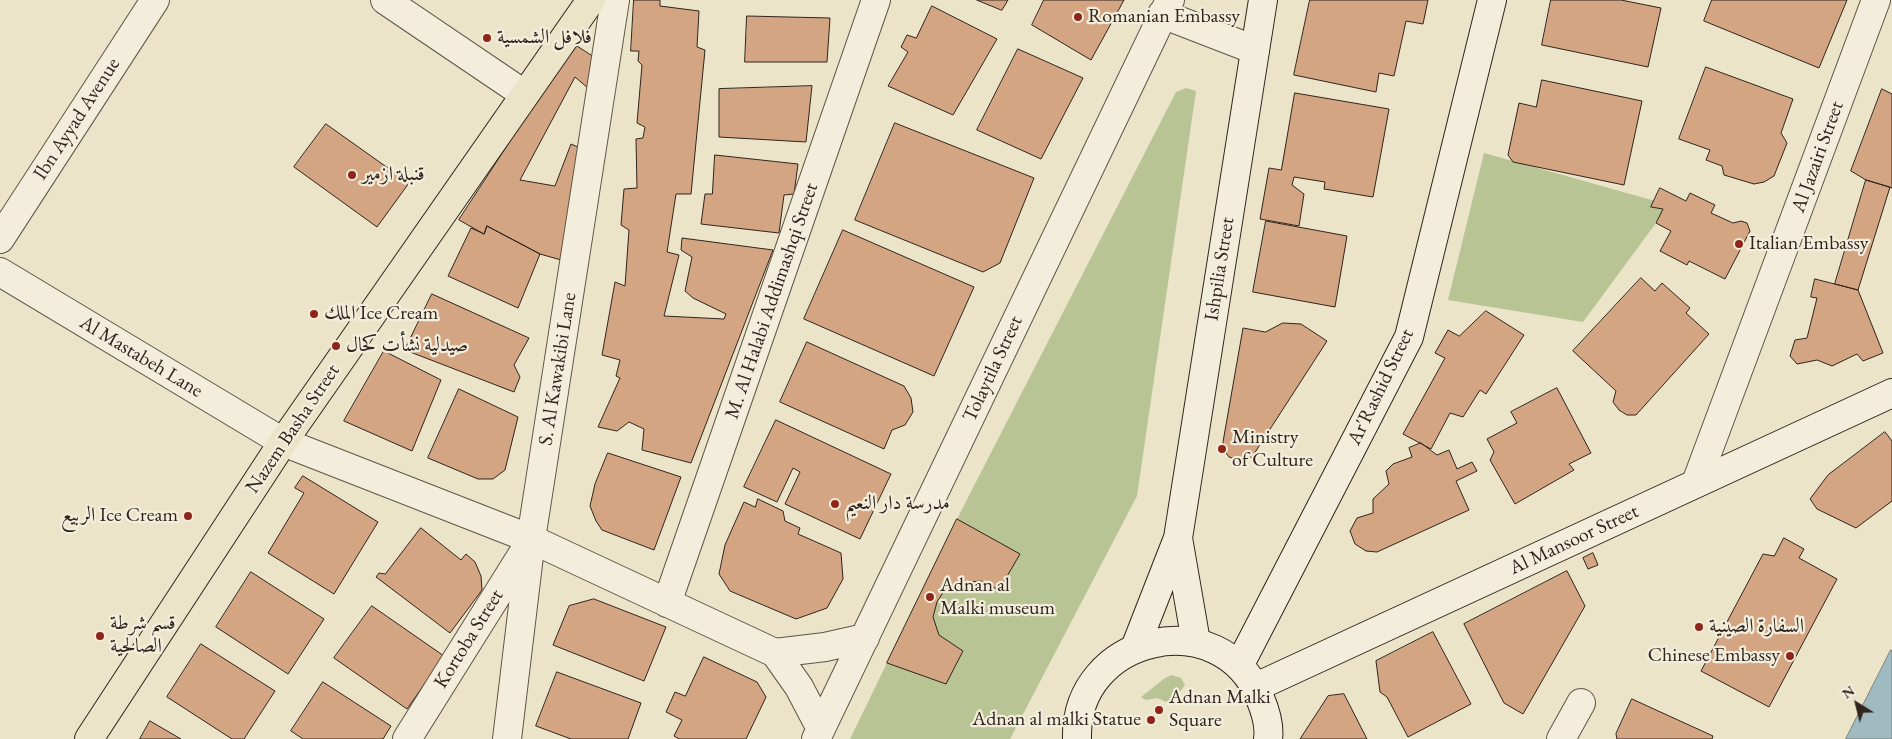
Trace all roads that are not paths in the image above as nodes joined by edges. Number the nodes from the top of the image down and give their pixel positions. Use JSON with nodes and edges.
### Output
{"nodes":[{"id":1,"x":155,"y":0,"type":"edge"},
{"id":2,"x":385,"y":0,"type":"edge"},
{"id":3,"x":591,"y":0,"type":"edge"},
{"id":4,"x":615,"y":0,"type":"edge"},
{"id":5,"x":876,"y":0,"type":"edge"},
{"id":6,"x":1263,"y":0,"type":"edge"},
{"id":7,"x":1492,"y":0,"type":"edge"},
{"id":8,"x":1876,"y":0,"type":"edge"},
{"id":9,"x":1166,"y":7,"type":"edge"},
{"id":10,"x":1255,"y":50,"type":"junction"},
{"id":11,"x":524,"y":94,"type":"junction"},
{"id":12,"x":0,"y":239,"type":"edge"},
{"id":13,"x":0,"y":272,"type":"edge"},
{"id":14,"x":1892,"y":393,"type":"edge"},
{"id":15,"x":283,"y":442,"type":"junction"},
{"id":16,"x":1696,"y":483,"type":"junction"},
{"id":17,"x":1178,"y":538,"type":"junction"},
{"id":18,"x":532,"y":540,"type":"junction"},
{"id":19,"x":667,"y":603,"type":"junction"},
{"id":20,"x":865,"y":638,"type":"junction"},
{"id":21,"x":1196,"y":642,"type":"junction"},
{"id":22,"x":1135,"y":648,"type":"junction"},
{"id":23,"x":775,"y":653,"type":"junction"},
{"id":24,"x":1239,"y":666,"type":"junction"},
{"id":25,"x":1256,"y":687,"type":"junction"},
{"id":26,"x":1581,"y":703,"type":"dead end"},
{"id":27,"x":819,"y":734,"type":"edge"},
{"id":28,"x":89,"y":739,"type":"edge"},
{"id":29,"x":407,"y":739,"type":"edge"},
{"id":30,"x":506,"y":739,"type":"edge"},
{"id":31,"x":1078,"y":739,"type":"edge"},
{"id":32,"x":1268,"y":739,"type":"edge"},
{"id":33,"x":1561,"y":739,"type":"edge"}],
"edges":[{"from":1,"to":12,"type":"street","name":"Ibn Ayyad Avenue"},
{"from":2,"to":11,"type":"street"},
{"from":3,"to":11,"type":"main road","name":"Nazem Basha Street"},
{"from":4,"to":18,"type":"street","name":"S. Al Kawakibi Lane"},
{"from":5,"to":19,"type":"street","name":"M. Al Halabi Addimashqi Street"},
{"from":6,"to":10,"type":"street","name":"Ishpilia Street"},
{"from":7,"to":24,"type":"street","name":"Ar'Rashid Street"},
{"from":8,"to":16,"type":"street","name":"Al Jazairi Street"},
{"from":9,"to":10,"type":"street"},
{"from":9,"to":20,"type":"street","name":"Tolaytila Street"},
{"from":10,"to":17,"type":"street","name":"Ishpilia Street"},
{"from":11,"to":15,"type":"main road","name":"Nazem Basha Street"},
{"from":13,"to":15,"type":"street","name":"Al Mastabeh Lane"},
{"from":14,"to":16,"type":"street","name":"Al Mansoor Street"},
{"from":15,"to":18,"type":"street","name":"Al Mastabeh Lane"},
{"from":15,"to":28,"type":"main road","name":"Nazem Basha Street"},
{"from":16,"to":25,"type":"street","name":"Al Mansoor Street"},
{"from":17,"to":21,"type":"street"},
{"from":17,"to":22,"type":"street"},
{"from":18,"to":19,"type":"street","name":"Al Mastabeh Lane"},
{"from":18,"to":29,"type":"street","name":"Kortoba Street"},
{"from":18,"to":30,"type":"street","name":"S. Al Kawakibi Lane"},
{"from":19,"to":23,"type":"street","name":"Al Mastabeh Lane"},
{"from":20,"to":23,"type":"street"},
{"from":20,"to":27,"type":"street","name":"Tolaytila Street"},
{"from":21,"to":22,"type":"street"},
{"from":21,"to":24,"type":"street"},
{"from":22,"to":31,"type":"street"},
{"from":23,"to":27,"type":"street"},
{"from":24,"to":25,"type":"street"},
{"from":25,"to":32,"type":"street"},
{"from":26,"to":33,"type":"street"}]}
